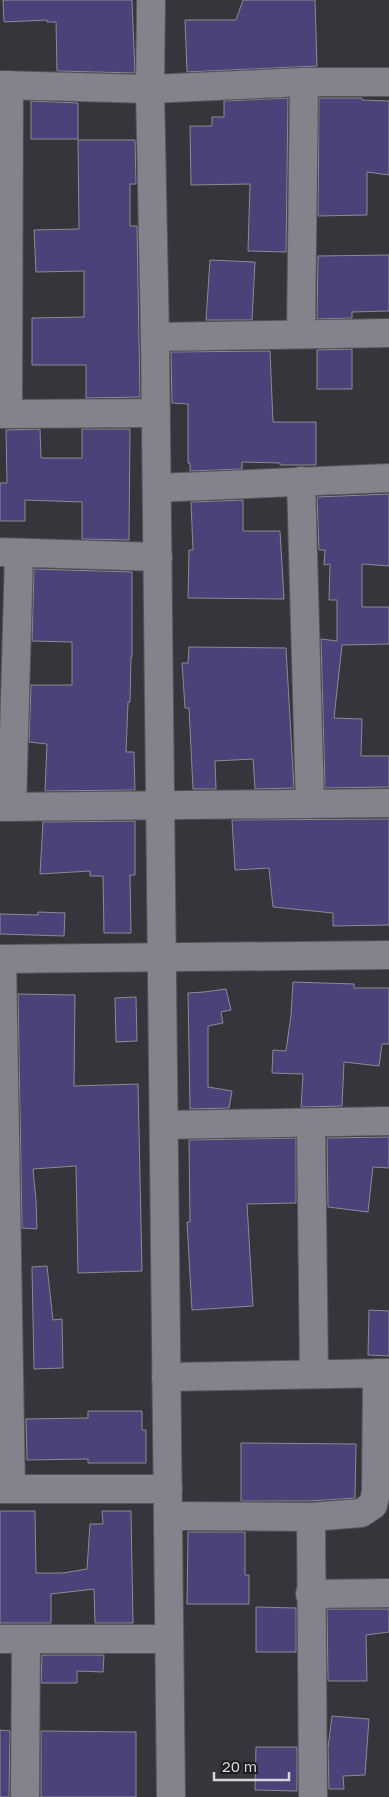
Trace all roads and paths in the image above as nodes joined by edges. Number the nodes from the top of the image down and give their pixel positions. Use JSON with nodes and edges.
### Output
{"nodes":[{"id":1,"x":151,"y":0,"type":"edge"},
{"id":2,"x":304,"y":82,"type":"junction"},
{"id":3,"x":389,"y":82,"type":"edge"},
{"id":4,"x":5,"y":85,"type":"edge"},
{"id":5,"x":150,"y":89,"type":"junction"},
{"id":6,"x":389,"y":333,"type":"edge"},
{"id":7,"x":300,"y":334,"type":"junction"},
{"id":8,"x":155,"y":337,"type":"junction"},
{"id":9,"x":156,"y":413,"type":"junction"},
{"id":10,"x":4,"y":414,"type":"edge"},
{"id":11,"x":389,"y":478,"type":"edge"},
{"id":12,"x":301,"y":482,"type":"junction"},
{"id":13,"x":157,"y":488,"type":"junction"},
{"id":14,"x":10,"y":552,"type":"edge"},
{"id":15,"x":158,"y":557,"type":"junction"},
{"id":16,"x":389,"y":803,"type":"edge"},
{"id":17,"x":310,"y":804,"type":"junction"},
{"id":18,"x":160,"y":806,"type":"junction"},
{"id":19,"x":6,"y":807,"type":"edge"},
{"id":20,"x":389,"y":955,"type":"edge"},
{"id":21,"x":162,"y":957,"type":"junction"},
{"id":22,"x":1,"y":959,"type":"edge"},
{"id":23,"x":2,"y":1100,"type":"edge"},
{"id":24,"x":389,"y":1121,"type":"edge"},
{"id":25,"x":310,"y":1123,"type":"junction"},
{"id":26,"x":164,"y":1126,"type":"junction"},
{"id":27,"x":4,"y":1258,"type":"edge"},
{"id":28,"x":4,"y":1341,"type":"edge"},
{"id":29,"x":383,"y":1373,"type":"edge"},
{"id":30,"x":314,"y":1374,"type":"junction"},
{"id":31,"x":166,"y":1378,"type":"junction"},
{"id":32,"x":6,"y":1489,"type":"edge"},
{"id":33,"x":168,"y":1489,"type":"junction"},
{"id":34,"x":168,"y":1516,"type":"junction"},
{"id":35,"x":311,"y":1517,"type":"junction"},
{"id":36,"x":389,"y":1593,"type":"edge"},
{"id":37,"x":310,"y":1594,"type":"junction"},
{"id":38,"x":13,"y":1639,"type":"edge"},
{"id":39,"x":169,"y":1639,"type":"junction"},
{"id":40,"x":25,"y":1797,"type":"edge"},
{"id":41,"x":171,"y":1797,"type":"edge"},
{"id":42,"x":313,"y":1797,"type":"edge"}],
"edges":[{"from":1,"to":5,"type":"street"},
{"from":2,"to":3,"type":"street"},
{"from":2,"to":5,"type":"street"},
{"from":2,"to":7,"type":"street"},
{"from":4,"to":5,"type":"street"},
{"from":4,"to":10,"type":"street"},
{"from":5,"to":8,"type":"street"},
{"from":6,"to":7,"type":"street"},
{"from":7,"to":8,"type":"street"},
{"from":8,"to":9,"type":"street"},
{"from":9,"to":10,"type":"street"},
{"from":9,"to":13,"type":"street"},
{"from":11,"to":12,"type":"street"},
{"from":12,"to":13,"type":"street"},
{"from":12,"to":17,"type":"street"},
{"from":13,"to":15,"type":"street"},
{"from":14,"to":15,"type":"street"},
{"from":14,"to":19,"type":"street"},
{"from":15,"to":18,"type":"street"},
{"from":16,"to":17,"type":"street"},
{"from":17,"to":18,"type":"street"},
{"from":18,"to":19,"type":"street"},
{"from":18,"to":21,"type":"street"},
{"from":20,"to":21,"type":"street"},
{"from":21,"to":22,"type":"street"},
{"from":21,"to":26,"type":"street"},
{"from":22,"to":23,"type":"street"},
{"from":23,"to":27,"type":"street"},
{"from":24,"to":25,"type":"street"},
{"from":25,"to":26,"type":"street"},
{"from":25,"to":30,"type":"street"},
{"from":26,"to":31,"type":"street"},
{"from":27,"to":28,"type":"street"},
{"from":28,"to":32,"type":"street"},
{"from":29,"to":30,"type":"street"},
{"from":29,"to":35,"type":"street"},
{"from":30,"to":31,"type":"street"},
{"from":31,"to":33,"type":"street"},
{"from":32,"to":33,"type":"street"},
{"from":33,"to":34,"type":"street"},
{"from":34,"to":35,"type":"street"},
{"from":34,"to":39,"type":"street"},
{"from":35,"to":37,"type":"street"},
{"from":36,"to":37,"type":"street"},
{"from":37,"to":42,"type":"street"},
{"from":38,"to":39,"type":"street"},
{"from":38,"to":40,"type":"street"},
{"from":39,"to":41,"type":"street"}]}
